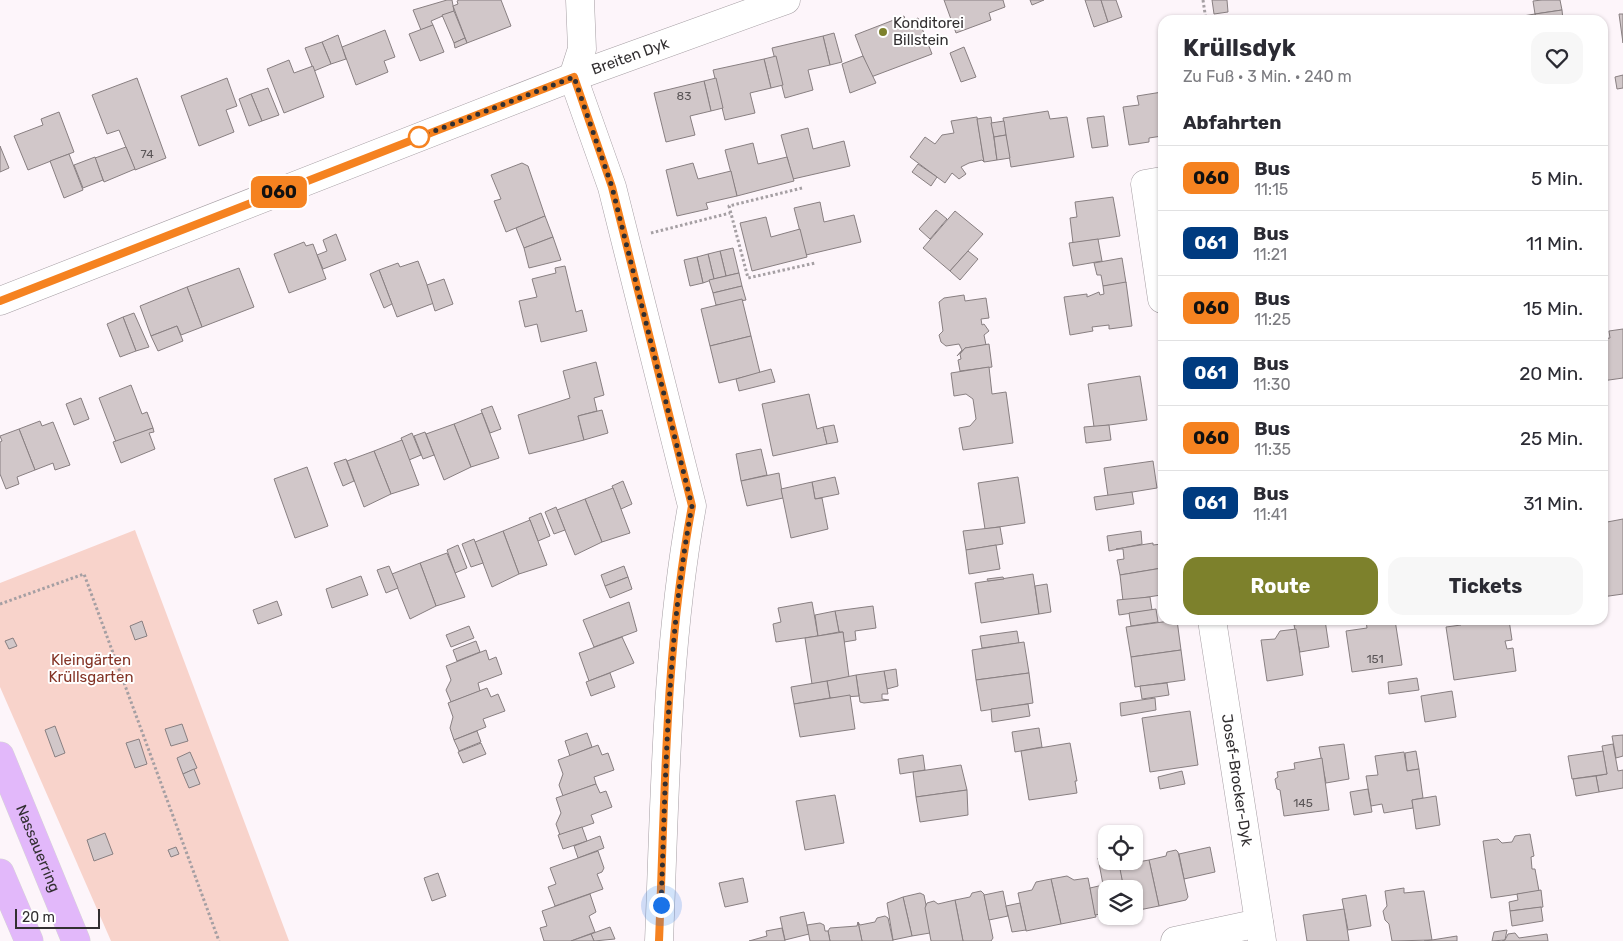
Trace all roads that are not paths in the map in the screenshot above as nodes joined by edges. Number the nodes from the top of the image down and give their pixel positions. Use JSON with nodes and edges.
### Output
{"nodes":[{"id":1,"x":580,"y":0,"type":"edge"},
{"id":2,"x":786,"y":0,"type":"edge"},
{"id":3,"x":574,"y":77,"type":"junction"},
{"id":4,"x":1158,"y":182,"type":"edge"},
{"id":5,"x":1158,"y":267,"type":"edge"},
{"id":6,"x":0,"y":301,"type":"edge"},
{"id":7,"x":1213,"y":625,"type":"edge"},
{"id":8,"x":0,"y":756,"type":"edge"},
{"id":9,"x":0,"y":873,"type":"edge"},
{"id":10,"x":1261,"y":932,"type":"edge"},
{"id":11,"x":29,"y":941,"type":"edge"},
{"id":12,"x":76,"y":941,"type":"edge"},
{"id":13,"x":659,"y":941,"type":"edge"},
{"id":14,"x":1175,"y":941,"type":"edge"}],
"edges":[{"from":1,"to":3,"type":"street"},
{"from":2,"to":3,"type":"street","name":"Breiten Dyk"},
{"from":3,"to":6,"type":"street","name":"Breiten Dyk"},
{"from":3,"to":13,"type":"street"},
{"from":4,"to":5,"type":"street"},
{"from":7,"to":10,"type":"street","name":"Josef-Brocker-Dyk"},
{"from":8,"to":12,"type":"main road","name":"Nassauerring"},
{"from":9,"to":11,"type":"main road"},
{"from":10,"to":14,"type":"street"}]}
